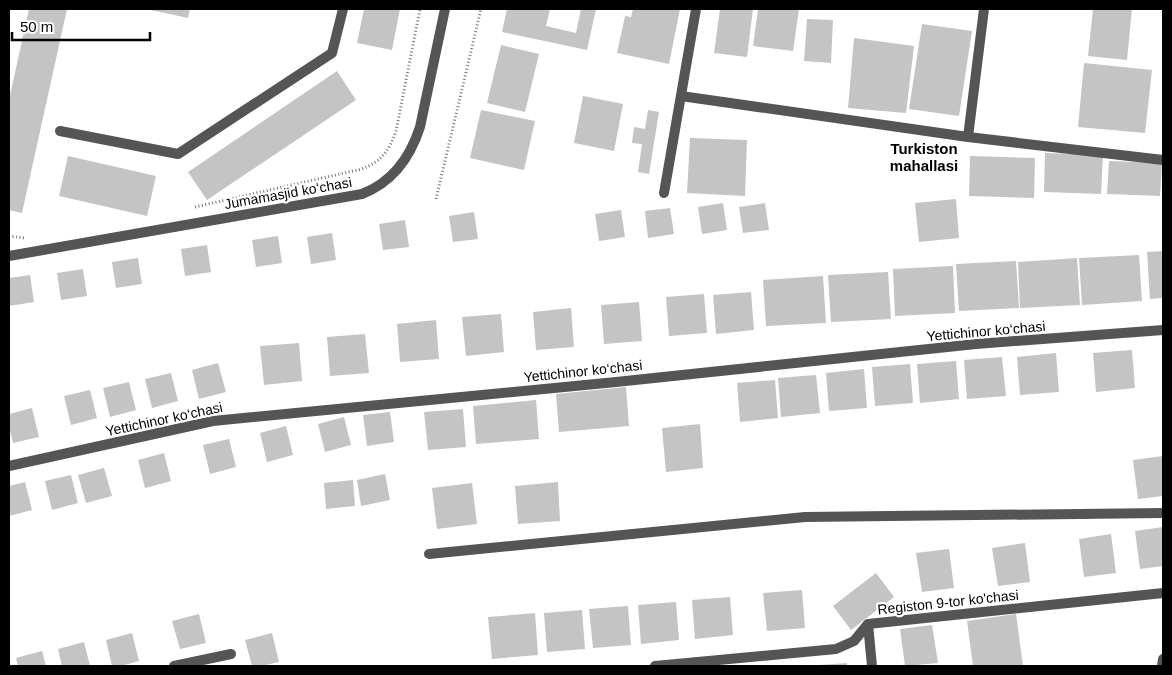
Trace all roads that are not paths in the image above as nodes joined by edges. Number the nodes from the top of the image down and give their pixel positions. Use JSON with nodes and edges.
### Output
{"nodes":[{"id":1,"x":342,"y":9,"type":"edge"},
{"id":2,"x":445,"y":9,"type":"edge"},
{"id":3,"x":696,"y":9,"type":"edge"},
{"id":4,"x":984,"y":9,"type":"edge"},
{"id":5,"x":681,"y":96,"type":"junction"},
{"id":6,"x":60,"y":130,"type":"dead end"},
{"id":7,"x":968,"y":137,"type":"junction"},
{"id":8,"x":1163,"y":160,"type":"edge"},
{"id":9,"x":664,"y":193,"type":"dead end"},
{"id":10,"x":9,"y":256,"type":"edge"},
{"id":11,"x":1163,"y":330,"type":"edge"},
{"id":12,"x":9,"y":466,"type":"edge"},
{"id":13,"x":1163,"y":513,"type":"edge"},
{"id":14,"x":429,"y":554,"type":"dead end"},
{"id":15,"x":1163,"y":593,"type":"edge"},
{"id":16,"x":868,"y":624,"type":"junction"},
{"id":17,"x":231,"y":654,"type":"dead end"},
{"id":18,"x":1163,"y":660,"type":"edge"},
{"id":19,"x":174,"y":666,"type":"edge"},
{"id":20,"x":655,"y":666,"type":"edge"},
{"id":21,"x":872,"y":666,"type":"edge"},
{"id":22,"x":1162,"y":666,"type":"edge"}],
"edges":[{"from":1,"to":6,"type":"street"},
{"from":2,"to":10,"type":"street","name":"Jumamasjid koʻchasi"},
{"from":3,"to":5,"type":"street"},
{"from":4,"to":7,"type":"street"},
{"from":5,"to":7,"type":"street"},
{"from":5,"to":9,"type":"street"},
{"from":7,"to":8,"type":"street"},
{"from":11,"to":12,"type":"street","name":"Yettichinor ko‘chasi"},
{"from":13,"to":14,"type":"street"},
{"from":15,"to":16,"type":"street","name":"Registon 9-tor ko'chasi"},
{"from":16,"to":20,"type":"street","name":"Registon 9-tor ko'chasi"},
{"from":16,"to":21,"type":"street"},
{"from":17,"to":19,"type":"street"},
{"from":18,"to":22,"type":"street"}]}
